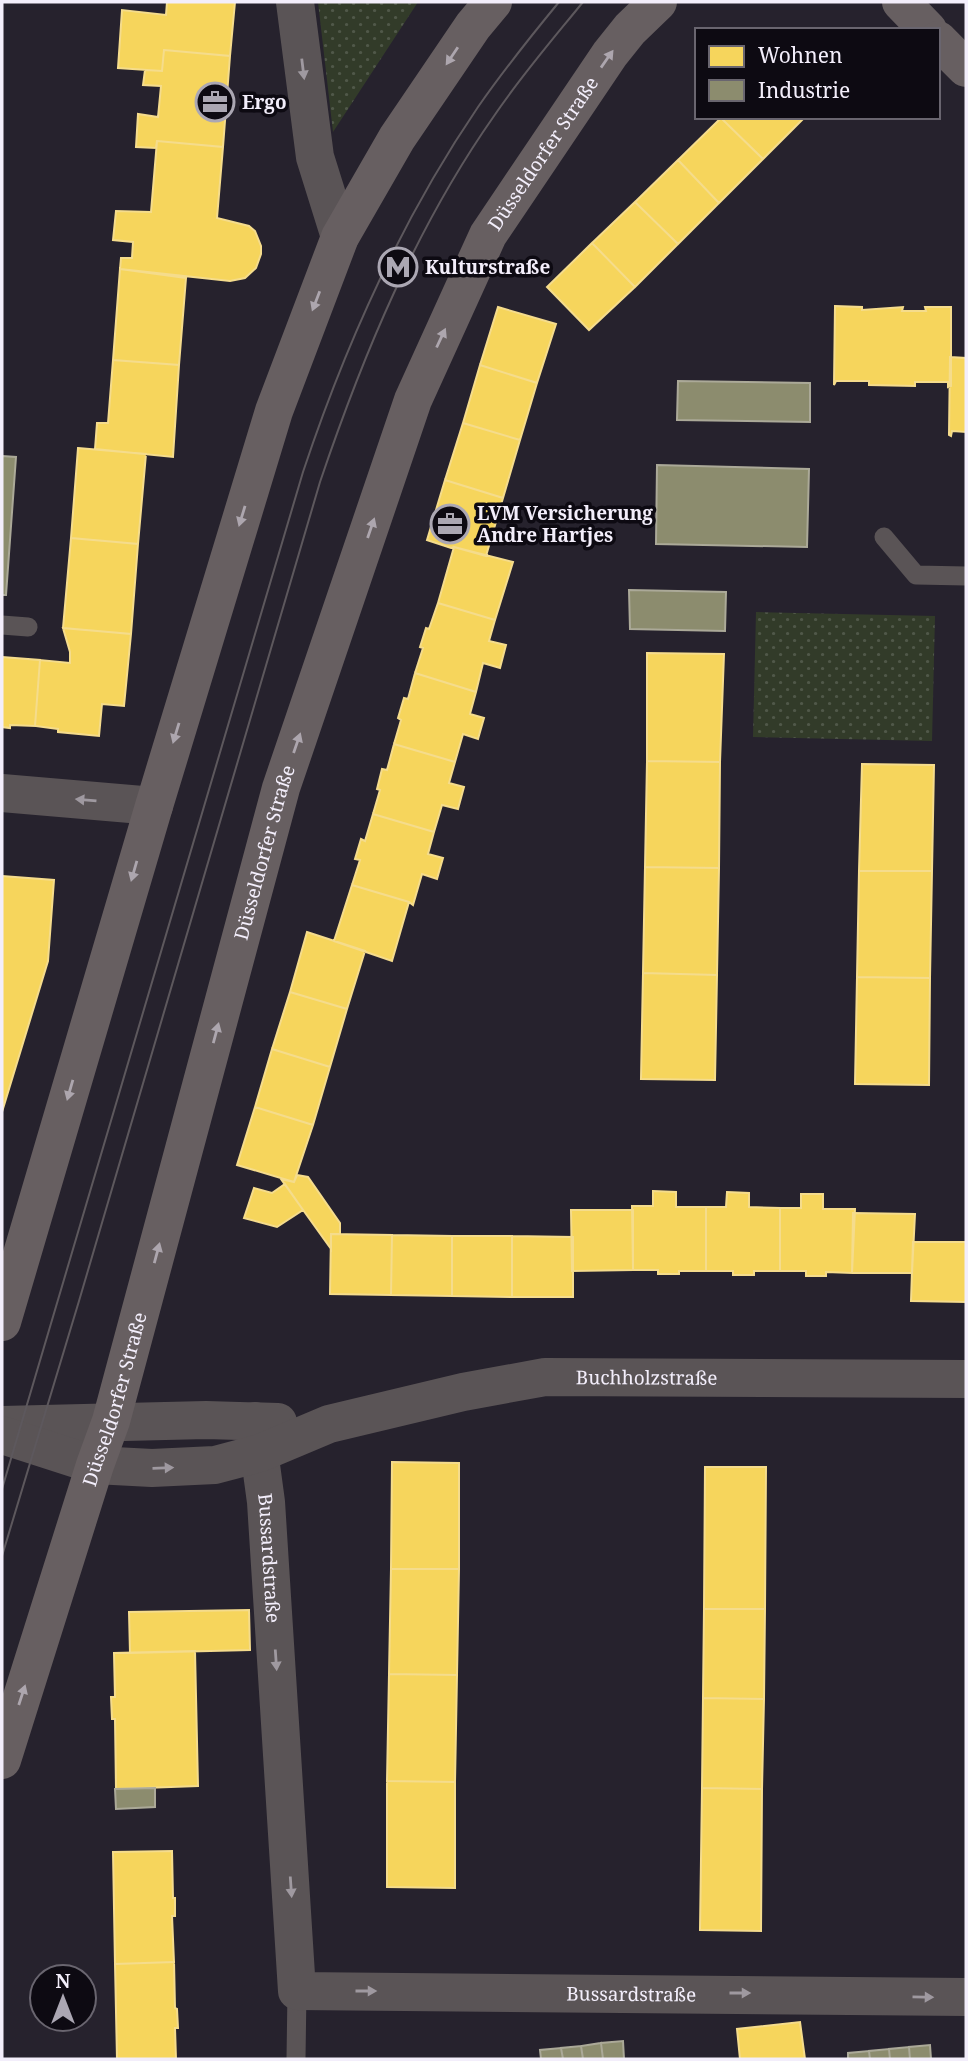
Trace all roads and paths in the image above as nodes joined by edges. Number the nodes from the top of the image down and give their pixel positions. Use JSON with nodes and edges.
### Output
{"nodes":[{"id":1,"x":295,"y":2,"type":"edge"},
{"id":2,"x":494,"y":2,"type":"edge"},
{"id":3,"x":658,"y":2,"type":"edge"},
{"id":4,"x":901,"y":2,"type":"edge"},
{"id":5,"x":926,"y":28,"type":"edge"},
{"id":6,"x":940,"y":42,"type":"edge"},
{"id":7,"x":966,"y":68,"type":"edge"},
{"id":8,"x":340,"y":237,"type":"junction"},
{"id":9,"x":884,"y":537,"type":"dead end"},
{"id":10,"x":966,"y":576,"type":"edge"},
{"id":11,"x":2,"y":625,"type":"edge"},
{"id":12,"x":28,"y":627,"type":"dead end"},
{"id":13,"x":2,"y":793,"type":"edge"},
{"id":14,"x":154,"y":806,"type":"junction"},
{"id":15,"x":2,"y":1322,"type":"edge"},
{"id":16,"x":966,"y":1379,"type":"edge"},
{"id":17,"x":111,"y":1421,"type":"junction"},
{"id":18,"x":2,"y":1425,"type":"edge"},
{"id":19,"x":2,"y":1435,"type":"edge"},
{"id":20,"x":257,"y":1437,"type":"junction"},
{"id":21,"x":95,"y":1465,"type":"junction"},
{"id":22,"x":2,"y":1760,"type":"edge"},
{"id":23,"x":297,"y":1991,"type":"junction"},
{"id":24,"x":966,"y":1997,"type":"edge"},
{"id":25,"x":296,"y":2059,"type":"edge"}],
"edges":[{"from":1,"to":8,"type":"street","one_way":true},
{"from":2,"to":8,"type":"main road","one_way":true},
{"from":17,"to":3,"type":"main road","name":"Düsseldorfer Straße","one_way":true},
{"from":4,"to":5,"type":"main road"},
{"from":6,"to":7,"type":"main road"},
{"from":8,"to":14,"type":"main road","one_way":true},
{"from":9,"to":10,"type":"lane"},
{"from":11,"to":12,"type":"lane"},
{"from":14,"to":13,"type":"street","one_way":true},
{"from":14,"to":15,"type":"main road","one_way":true},
{"from":16,"to":20,"type":"street","name":"Buchholzstraße"},
{"from":17,"to":18,"type":"street","name":"Buchholzstraße"},
{"from":17,"to":20,"type":"street","name":"Buchholzstraße"},
{"from":17,"to":21,"type":"main road","name":"Düsseldorfer Straße"},
{"from":19,"to":21,"type":"street","name":"Buchholzstraße"},
{"from":21,"to":20,"type":"street","name":"Buchholzstraße","one_way":true},
{"from":20,"to":23,"type":"street","name":"Bussardstraße","one_way":true},
{"from":22,"to":21,"type":"main road","name":"Düsseldorfer Straße","one_way":true},
{"from":23,"to":24,"type":"street","name":"Bussardstraße","one_way":true},
{"from":23,"to":25,"type":"lane","name":"Bussardstraße"}]}
